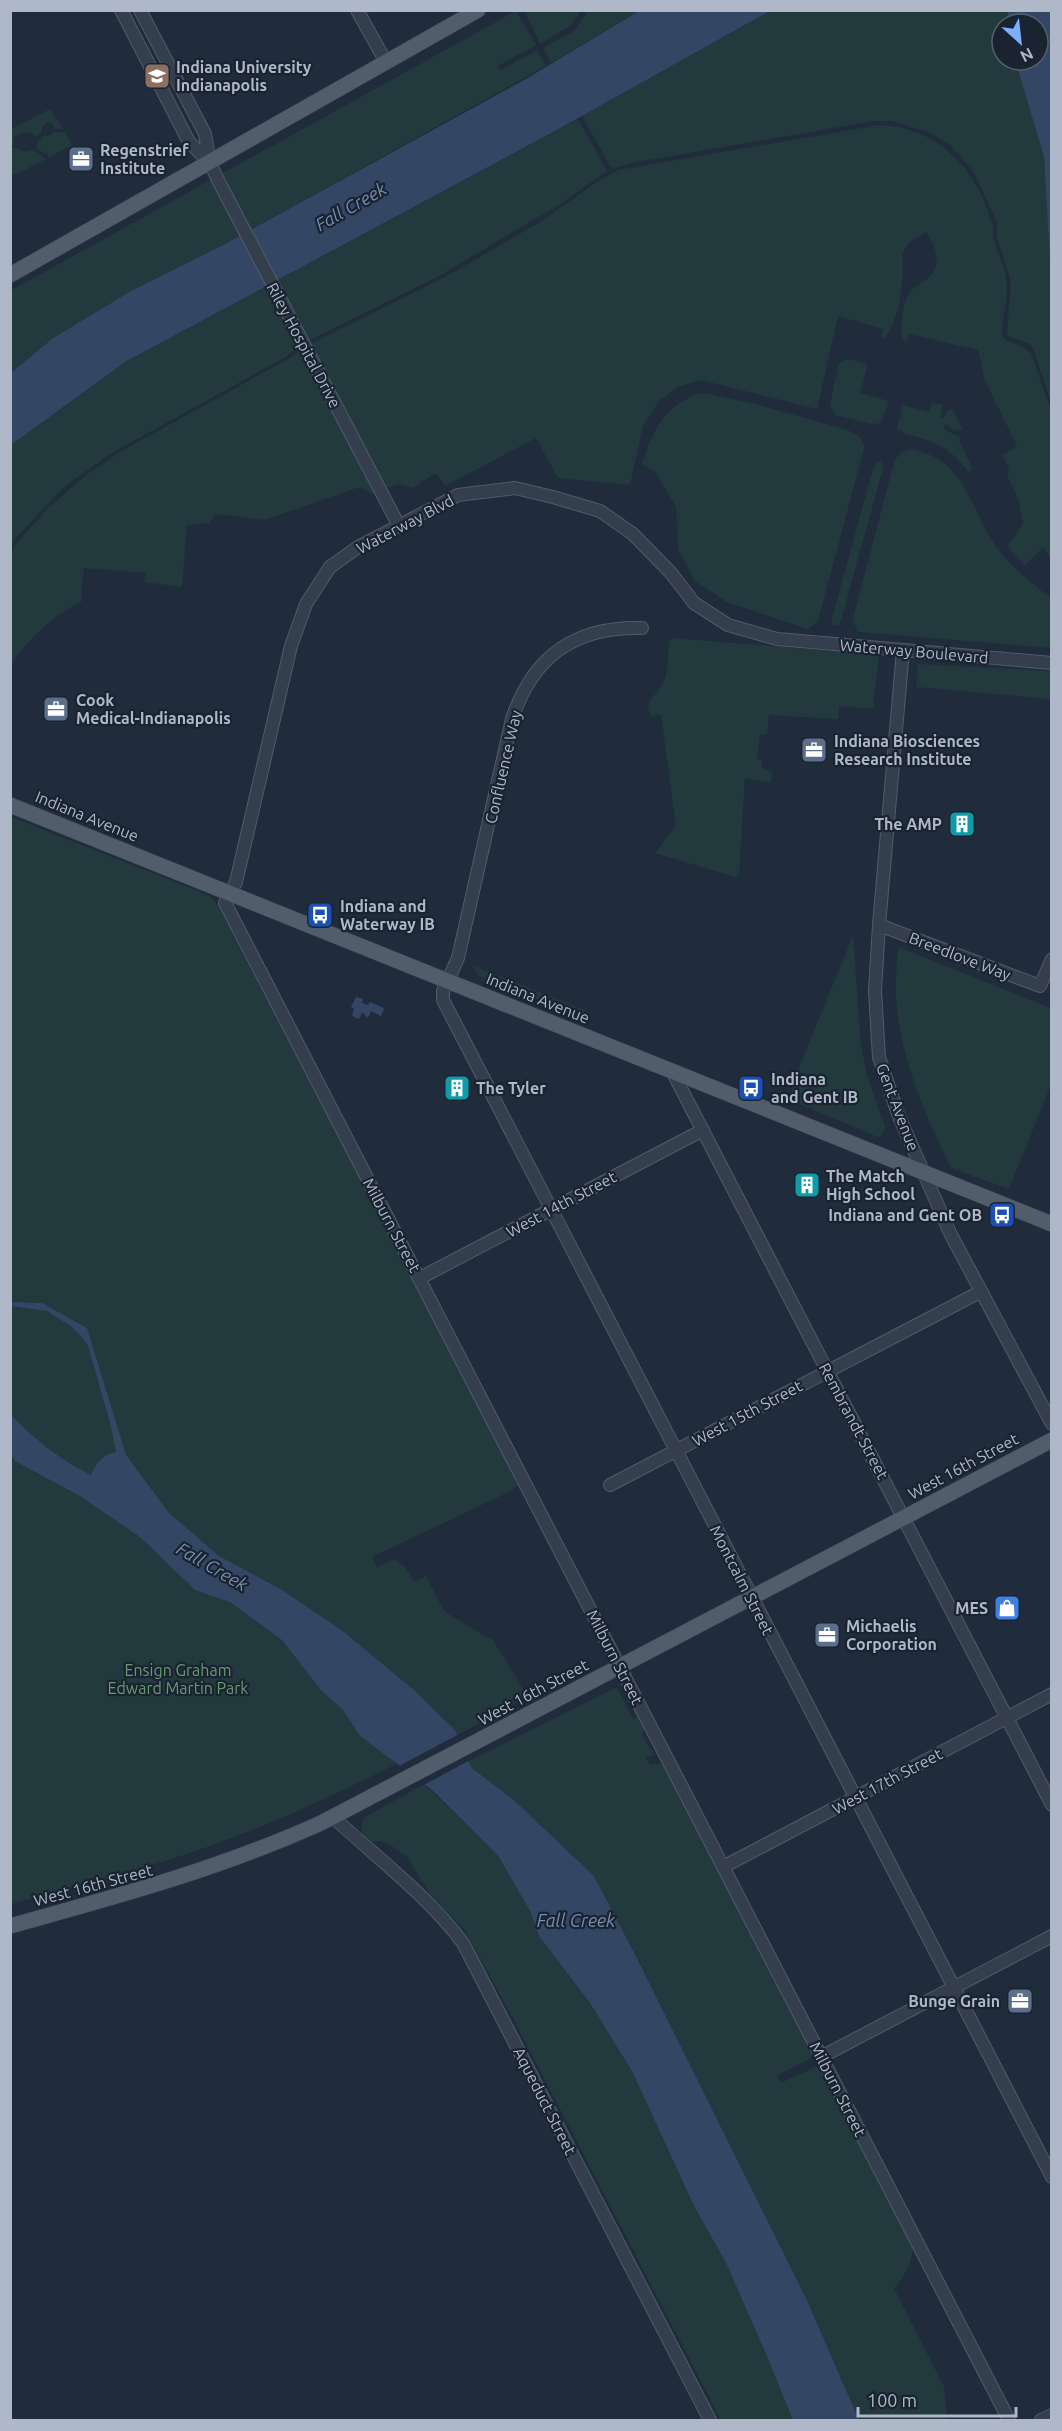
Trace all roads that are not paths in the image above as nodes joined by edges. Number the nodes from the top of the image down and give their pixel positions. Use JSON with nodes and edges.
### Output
{"nodes":[{"id":1,"x":121,"y":10,"type":"edge"},
{"id":2,"x":140,"y":10,"type":"edge"},
{"id":3,"x":357,"y":10,"type":"edge"},
{"id":4,"x":478,"y":10,"type":"edge"},
{"id":5,"x":386,"y":62,"type":"junction"},
{"id":6,"x":210,"y":163,"type":"junction"},
{"id":7,"x":10,"y":275,"type":"edge"},
{"id":8,"x":399,"y":526,"type":"junction"},
{"id":9,"x":642,"y":628,"type":"dead end"},
{"id":10,"x":777,"y":639,"type":"joint"},
{"id":11,"x":903,"y":650,"type":"junction"},
{"id":12,"x":1052,"y":663,"type":"edge"},
{"id":13,"x":10,"y":805,"type":"edge"},
{"id":14,"x":231,"y":894,"type":"junction"},
{"id":15,"x":879,"y":925,"type":"junction"},
{"id":16,"x":1052,"y":959,"type":"edge"},
{"id":17,"x":447,"y":981,"type":"junction"},
{"id":18,"x":672,"y":1071,"type":"junction"},
{"id":19,"x":703,"y":1130,"type":"junction"},
{"id":20,"x":925,"y":1173,"type":"junction"},
{"id":21,"x":551,"y":1209,"type":"junction"},
{"id":22,"x":1052,"y":1224,"type":"edge"},
{"id":23,"x":420,"y":1278,"type":"junction"},
{"id":24,"x":980,"y":1292,"type":"junction"},
{"id":25,"x":827,"y":1371,"type":"junction"},
{"id":26,"x":1052,"y":1424,"type":"edge"},
{"id":27,"x":1052,"y":1440,"type":"edge"},
{"id":28,"x":676,"y":1450,"type":"junction"},
{"id":29,"x":610,"y":1485,"type":"dead end"},
{"id":30,"x":904,"y":1518,"type":"junction"},
{"id":31,"x":752,"y":1599,"type":"junction"},
{"id":32,"x":620,"y":1666,"type":"junction"},
{"id":33,"x":1052,"y":1694,"type":"edge"},
{"id":34,"x":1007,"y":1718,"type":"junction"},
{"id":35,"x":855,"y":1798,"type":"junction"},
{"id":36,"x":1052,"y":1804,"type":"edge"},
{"id":37,"x":333,"y":1817,"type":"junction"},
{"id":38,"x":723,"y":1867,"type":"junction"},
{"id":39,"x":10,"y":1926,"type":"edge"},
{"id":40,"x":1052,"y":1936,"type":"edge"},
{"id":41,"x":953,"y":1987,"type":"junction"},
{"id":42,"x":821,"y":2057,"type":"junction"},
{"id":43,"x":1052,"y":2177,"type":"edge"},
{"id":44,"x":1052,"y":2415,"type":"edge"},
{"id":45,"x":710,"y":2421,"type":"edge"},
{"id":46,"x":1010,"y":2421,"type":"edge"},
{"id":47,"x":1041,"y":2421,"type":"edge"}],
"edges":[{"from":1,"to":6,"type":"street","name":"Riley Hospital Drive"},
{"from":2,"to":6,"type":"street","name":"Riley Hospital Drive"},
{"from":3,"to":5,"type":"street"},
{"from":4,"to":5,"type":"main road"},
{"from":5,"to":6,"type":"main road"},
{"from":6,"to":7,"type":"main road"},
{"from":6,"to":8,"type":"street","name":"Riley Hospital Drive"},
{"from":8,"to":10,"type":"street","name":"Waterway Blvd"},
{"from":8,"to":14,"type":"street","name":"Waterway Blvd"},
{"from":9,"to":17,"type":"street","name":"Confluence Way"},
{"from":10,"to":11,"type":"street","name":"Waterway Boulevard"},
{"from":11,"to":12,"type":"street","name":"Waterway Boulevard"},
{"from":11,"to":15,"type":"street","name":"Gent Avenue"},
{"from":13,"to":14,"type":"main road","name":"Indiana Avenue"},
{"from":14,"to":17,"type":"main road","name":"Indiana Avenue"},
{"from":14,"to":23,"type":"street","name":"Milburn Street"},
{"from":15,"to":16,"type":"street","name":"Breedlove Way"},
{"from":15,"to":20,"type":"street","name":"Gent Avenue"},
{"from":17,"to":18,"type":"main road","name":"Indiana Avenue"},
{"from":17,"to":21,"type":"street","name":"Montcalm Street"},
{"from":18,"to":19,"type":"street","name":"Rembrandt Street"},
{"from":18,"to":20,"type":"main road","name":"Indiana Avenue"},
{"from":19,"to":21,"type":"street","name":"West 14th Street"},
{"from":19,"to":25,"type":"street","name":"Rembrandt Street"},
{"from":20,"to":22,"type":"main road","name":"Indiana Avenue"},
{"from":20,"to":24,"type":"street","name":"Gent Avenue"},
{"from":21,"to":23,"type":"street","name":"West 14th Street"},
{"from":21,"to":28,"type":"street","name":"Montcalm Street"},
{"from":23,"to":32,"type":"street","name":"Milburn Street"},
{"from":24,"to":25,"type":"street","name":"West 15th Street"},
{"from":24,"to":26,"type":"street","name":"Gent Avenue"},
{"from":25,"to":28,"type":"street","name":"West 15th Street"},
{"from":25,"to":30,"type":"street","name":"Rembrandt Street"},
{"from":27,"to":30,"type":"main road","name":"West 16th Street"},
{"from":28,"to":29,"type":"street","name":"West 15th Street"},
{"from":28,"to":31,"type":"street","name":"Montcalm Street"},
{"from":30,"to":31,"type":"main road","name":"West 16th Street"},
{"from":30,"to":34,"type":"street","name":"Rembrandt Street"},
{"from":31,"to":32,"type":"main road","name":"West 16th Street"},
{"from":31,"to":35,"type":"street","name":"Montcalm Street"},
{"from":32,"to":37,"type":"main road","name":"West 16th Street"},
{"from":32,"to":38,"type":"street","name":"Milburn Street"},
{"from":33,"to":34,"type":"street","name":"West 17th Street"},
{"from":34,"to":35,"type":"street","name":"West 17th Street"},
{"from":34,"to":36,"type":"street","name":"Rembrandt Street"},
{"from":35,"to":38,"type":"street","name":"West 17th Street"},
{"from":35,"to":41,"type":"street","name":"Montcalm Street"},
{"from":37,"to":39,"type":"main road","name":"West 16th Street"},
{"from":37,"to":45,"type":"street","name":"Aqueduct Street"},
{"from":38,"to":42,"type":"street","name":"Milburn Street"},
{"from":40,"to":41,"type":"street"},
{"from":41,"to":42,"type":"street"},
{"from":41,"to":43,"type":"street","name":"Montcalm Street"},
{"from":42,"to":46,"type":"street","name":"Milburn Street"},
{"from":44,"to":47,"type":"street"}]}
